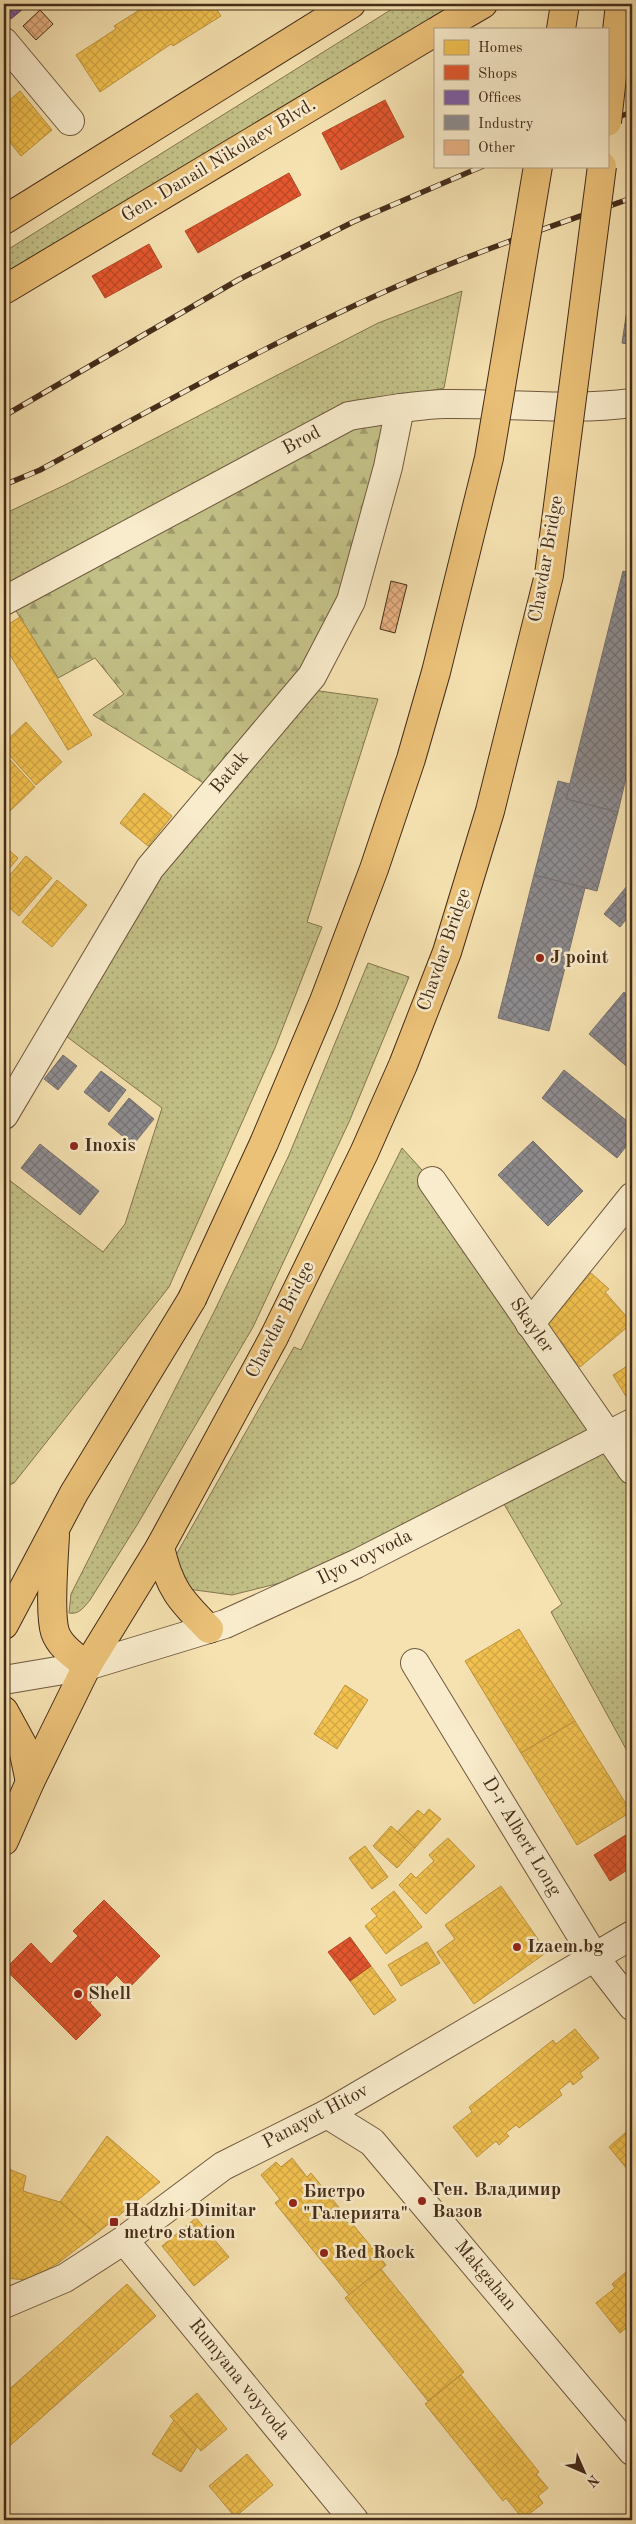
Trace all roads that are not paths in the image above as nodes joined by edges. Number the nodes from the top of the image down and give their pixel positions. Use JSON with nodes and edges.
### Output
{"nodes":[{"id":1,"x":351,"y":4,"type":"edge"},
{"id":2,"x":483,"y":4,"type":"edge"},
{"id":3,"x":565,"y":4,"type":"edge"},
{"id":4,"x":620,"y":4,"type":"edge"},
{"id":5,"x":442,"y":28,"type":"edge"},
{"id":6,"x":561,"y":28,"type":"edge"},
{"id":7,"x":434,"y":33,"type":"edge"},
{"id":8,"x":4,"y":42,"type":"edge"},
{"id":9,"x":608,"y":113,"type":"edge"},
{"id":10,"x":70,"y":121,"type":"dead end"},
{"id":11,"x":538,"y":168,"type":"edge"},
{"id":12,"x":602,"y":168,"type":"edge"},
{"id":13,"x":4,"y":220,"type":"edge"},
{"id":14,"x":4,"y":290,"type":"edge"},
{"id":15,"x":632,"y":403,"type":"edge"},
{"id":16,"x":400,"y":408,"type":"junction"},
{"id":17,"x":4,"y":601,"type":"edge"},
{"id":18,"x":4,"y":1115,"type":"edge"},
{"id":19,"x":432,"y":1181,"type":"dead end"},
{"id":20,"x":632,"y":1196,"type":"edge"},
{"id":21,"x":530,"y":1324,"type":"junction"},
{"id":22,"x":632,"y":1423,"type":"edge"},
{"id":23,"x":608,"y":1436,"type":"junction"},
{"id":24,"x":632,"y":1470,"type":"edge"},
{"id":25,"x":55,"y":1528,"type":"junction"},
{"id":26,"x":160,"y":1547,"type":"junction"},
{"id":27,"x":4,"y":1625,"type":"edge"},
{"id":28,"x":209,"y":1629,"type":"junction"},
{"id":29,"x":415,"y":1663,"type":"dead end"},
{"id":30,"x":87,"y":1666,"type":"junction"},
{"id":31,"x":4,"y":1680,"type":"edge"},
{"id":32,"x":4,"y":1711,"type":"edge"},
{"id":33,"x":30,"y":1782,"type":"junction"},
{"id":34,"x":4,"y":1841,"type":"edge"},
{"id":35,"x":632,"y":1935,"type":"edge"},
{"id":36,"x":595,"y":1958,"type":"junction"},
{"id":37,"x":632,"y":2006,"type":"edge"},
{"id":38,"x":327,"y":2114,"type":"junction"},
{"id":39,"x":124,"y":2240,"type":"junction"},
{"id":40,"x":4,"y":2304,"type":"edge"},
{"id":41,"x":632,"y":2451,"type":"edge"},
{"id":42,"x":354,"y":2520,"type":"edge"}],
"edges":[{"from":1,"to":13,"type":"main road"},
{"from":2,"to":5,"type":"main road"},
{"from":3,"to":6,"type":"main road"},
{"from":4,"to":9,"type":"main road","bridge":true},
{"from":7,"to":14,"type":"main road","name":"Gen. Danail Nikolaev Blvd."},
{"from":8,"to":10,"type":"street"},
{"from":11,"to":25,"type":"main road","bridge":true},
{"from":12,"to":26,"type":"main road","name":"Chavdar Bridge","bridge":true},
{"from":15,"to":16,"type":"street","name":"Brod"},
{"from":16,"to":17,"type":"street","name":"Brod"},
{"from":16,"to":18,"type":"street","name":"Batak"},
{"from":19,"to":21,"type":"street","name":"Skayler"},
{"from":20,"to":21,"type":"street"},
{"from":21,"to":23,"type":"street","name":"Skayler"},
{"from":22,"to":23,"type":"street","name":"Ilyo voyvoda"},
{"from":23,"to":24,"type":"street","name":"Skayler"},
{"from":23,"to":28,"type":"street","name":"Ilyo voyvoda"},
{"from":25,"to":27,"type":"main road"},
{"from":25,"to":30,"type":"main road"},
{"from":26,"to":28,"type":"main road"},
{"from":26,"to":30,"type":"main road","name":"Chavdar Bridge"},
{"from":28,"to":30,"type":"street","name":"Ilyo voyvoda"},
{"from":29,"to":36,"type":"street","name":"D-r Albert Long"},
{"from":30,"to":31,"type":"street","name":"Ilyo voyvoda"},
{"from":30,"to":33,"type":"main road","name":"Chavdar Bridge"},
{"from":32,"to":33,"type":"main road"},
{"from":33,"to":34,"type":"main road","name":"Chavdar Bridge"},
{"from":35,"to":36,"type":"street","name":"Panayot Hitov"},
{"from":36,"to":37,"type":"street","name":"D-r Albert Long"},
{"from":36,"to":38,"type":"street","name":"Panayot Hitov"},
{"from":38,"to":39,"type":"street","name":"Panayot Hitov"},
{"from":38,"to":41,"type":"street","name":"Makgahan"},
{"from":39,"to":40,"type":"street","name":"Panayot Hitov"},
{"from":39,"to":42,"type":"street","name":"Rumyana voyvoda"}]}
